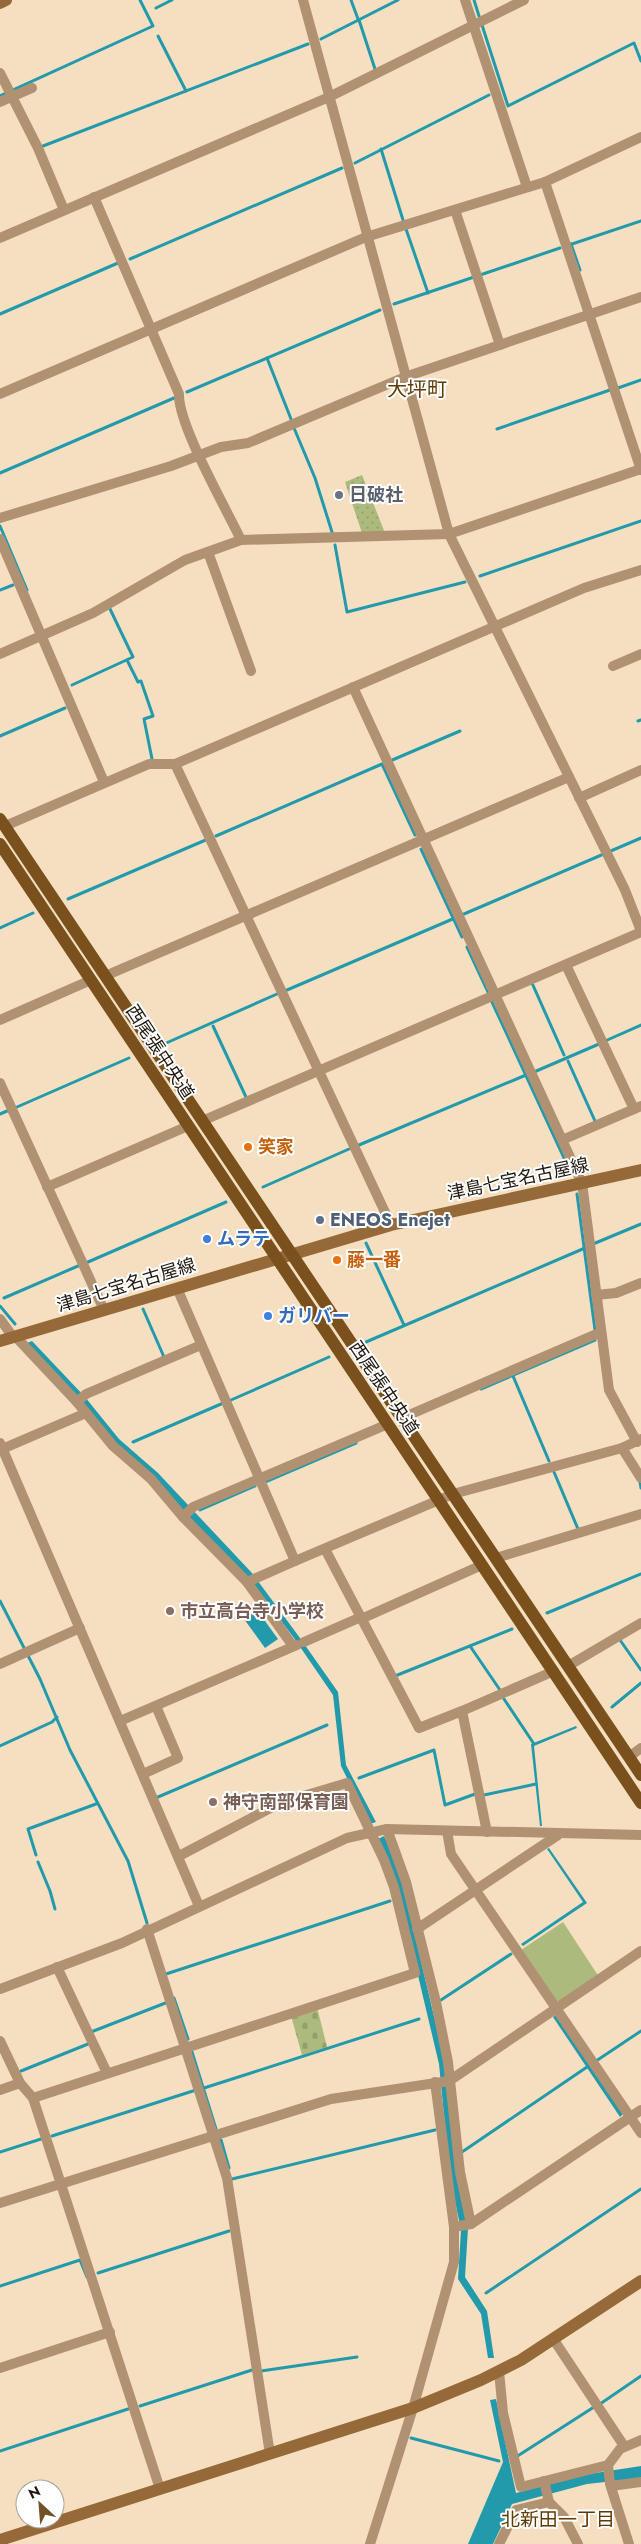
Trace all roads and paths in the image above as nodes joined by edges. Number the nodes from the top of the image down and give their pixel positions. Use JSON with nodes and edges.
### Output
{"nodes":[{"id":1,"x":6,"y":0,"type":"edge"},
{"id":2,"x":303,"y":0,"type":"edge"},
{"id":3,"x":465,"y":0,"type":"edge"},
{"id":4,"x":524,"y":0,"type":"edge"},
{"id":5,"x":0,"y":3,"type":"edge"},
{"id":6,"x":473,"y":26,"type":"junction"},
{"id":7,"x":0,"y":73,"type":"edge"},
{"id":8,"x":32,"y":88,"type":"dead end"},
{"id":9,"x":10,"y":93,"type":"junction"},
{"id":10,"x":328,"y":98,"type":"junction"},
{"id":11,"x":0,"y":102,"type":"edge"},
{"id":12,"x":641,"y":137,"type":"edge"},
{"id":13,"x":545,"y":182,"type":"junction"},
{"id":14,"x":527,"y":187,"type":"junction"},
{"id":15,"x":94,"y":197,"type":"junction"},
{"id":16,"x":64,"y":210,"type":"junction"},
{"id":17,"x":455,"y":210,"type":"junction"},
{"id":18,"x":366,"y":237,"type":"junction"},
{"id":19,"x":0,"y":238,"type":"edge"},
{"id":20,"x":641,"y":297,"type":"edge"},
{"id":21,"x":588,"y":315,"type":"junction"},
{"id":22,"x":151,"y":330,"type":"junction"},
{"id":23,"x":500,"y":345,"type":"junction"},
{"id":24,"x":405,"y":376,"type":"junction"},
{"id":25,"x":0,"y":394,"type":"edge"},
{"id":26,"x":199,"y":456,"type":"junction"},
{"id":27,"x":641,"y":469,"type":"edge"},
{"id":28,"x":0,"y":518,"type":"edge"},
{"id":29,"x":449,"y":534,"type":"junction"},
{"id":30,"x":0,"y":539,"type":"edge"},
{"id":31,"x":241,"y":540,"type":"junction"},
{"id":32,"x":208,"y":552,"type":"junction"},
{"id":33,"x":641,"y":570,"type":"edge"},
{"id":34,"x":496,"y":627,"type":"junction"},
{"id":35,"x":43,"y":636,"type":"junction"},
{"id":36,"x":0,"y":654,"type":"edge"},
{"id":37,"x":641,"y":654,"type":"edge"},
{"id":38,"x":613,"y":666,"type":"dead end"},
{"id":39,"x":251,"y":671,"type":"dead end"},
{"id":40,"x":353,"y":687,"type":"junction"},
{"id":41,"x":175,"y":764,"type":"junction"},
{"id":42,"x":641,"y":770,"type":"edge"},
{"id":43,"x":569,"y":777,"type":"junction"},
{"id":44,"x":104,"y":782,"type":"junction"},
{"id":45,"x":579,"y":798,"type":"junction"},
{"id":46,"x":2,"y":822,"type":"edge"},
{"id":47,"x":422,"y":840,"type":"junction"},
{"id":48,"x":0,"y":844,"type":"edge"},
{"id":49,"x":247,"y":914,"type":"junction"},
{"id":50,"x":641,"y":932,"type":"edge"},
{"id":51,"x":566,"y":965,"type":"junction"},
{"id":52,"x":105,"y":976,"type":"junction"},
{"id":53,"x":92,"y":980,"type":"junction"},
{"id":54,"x":495,"y":995,"type":"junction"},
{"id":55,"x":0,"y":1020,"type":"edge"},
{"id":56,"x":319,"y":1070,"type":"junction"},
{"id":57,"x":0,"y":1083,"type":"edge"},
{"id":58,"x":637,"y":1108,"type":"edge"},
{"id":59,"x":202,"y":1120,"type":"junction"},
{"id":60,"x":188,"y":1126,"type":"junction"},
{"id":61,"x":562,"y":1140,"type":"junction"},
{"id":62,"x":641,"y":1170,"type":"edge"},
{"id":63,"x":582,"y":1182,"type":"junction"},
{"id":64,"x":47,"y":1187,"type":"junction"},
{"id":65,"x":391,"y":1225,"type":"junction"},
{"id":66,"x":293,"y":1254,"type":"junction"},
{"id":67,"x":276,"y":1258,"type":"junction"},
{"id":68,"x":641,"y":1283,"type":"edge"},
{"id":69,"x":177,"y":1288,"type":"junction"},
{"id":70,"x":596,"y":1295,"type":"junction"},
{"id":71,"x":104,"y":1310,"type":"junction"},
{"id":72,"x":0,"y":1319,"type":"edge"},
{"id":73,"x":601,"y":1332,"type":"junction"},
{"id":74,"x":14,"y":1336,"type":"junction"},
{"id":75,"x":0,"y":1341,"type":"edge"},
{"id":76,"x":201,"y":1345,"type":"junction"},
{"id":77,"x":80,"y":1399,"type":"junction"},
{"id":78,"x":86,"y":1413,"type":"junction"},
{"id":79,"x":402,"y":1418,"type":"junction"},
{"id":80,"x":388,"y":1424,"type":"junction"},
{"id":81,"x":639,"y":1441,"type":"edge"},
{"id":82,"x":1,"y":1447,"type":"edge"},
{"id":83,"x":622,"y":1448,"type":"junction"},
{"id":84,"x":641,"y":1478,"type":"edge"},
{"id":85,"x":258,"y":1480,"type":"junction"},
{"id":86,"x":453,"y":1494,"type":"junction"},
{"id":87,"x":439,"y":1501,"type":"junction"},
{"id":88,"x":187,"y":1513,"type":"junction"},
{"id":89,"x":641,"y":1514,"type":"edge"},
{"id":90,"x":325,"y":1549,"type":"junction"},
{"id":91,"x":496,"y":1558,"type":"junction"},
{"id":92,"x":294,"y":1562,"type":"junction"},
{"id":93,"x":482,"y":1565,"type":"junction"},
{"id":94,"x":251,"y":1580,"type":"junction"},
{"id":95,"x":361,"y":1618,"type":"junction"},
{"id":96,"x":641,"y":1623,"type":"edge"},
{"id":97,"x":80,"y":1628,"type":"junction"},
{"id":98,"x":298,"y":1644,"type":"junction"},
{"id":99,"x":0,"y":1664,"type":"edge"},
{"id":100,"x":568,"y":1666,"type":"junction"},
{"id":101,"x":554,"y":1671,"type":"junction"},
{"id":102,"x":156,"y":1706,"type":"junction"},
{"id":103,"x":462,"y":1711,"type":"junction"},
{"id":104,"x":120,"y":1721,"type":"junction"},
{"id":105,"x":641,"y":1748,"type":"edge"},
{"id":106,"x":629,"y":1757,"type":"junction"},
{"id":107,"x":143,"y":1774,"type":"junction"},
{"id":108,"x":641,"y":1775,"type":"edge"},
{"id":109,"x":641,"y":1803,"type":"edge"},
{"id":110,"x":387,"y":1829,"type":"junction"},
{"id":111,"x":370,"y":1831,"type":"junction"},
{"id":112,"x":447,"y":1831,"type":"junction"},
{"id":113,"x":487,"y":1832,"type":"junction"},
{"id":114,"x":558,"y":1835,"type":"junction"},
{"id":115,"x":641,"y":1835,"type":"edge"},
{"id":116,"x":179,"y":1856,"type":"junction"},
{"id":117,"x":477,"y":1890,"type":"junction"},
{"id":118,"x":199,"y":1906,"type":"junction"},
{"id":119,"x":147,"y":1929,"type":"junction"},
{"id":120,"x":417,"y":1930,"type":"junction"},
{"id":121,"x":641,"y":1951,"type":"edge"},
{"id":122,"x":57,"y":1967,"type":"junction"},
{"id":123,"x":0,"y":1989,"type":"edge"},
{"id":124,"x":556,"y":2008,"type":"junction"},
{"id":125,"x":0,"y":2042,"type":"edge"},
{"id":126,"x":185,"y":2048,"type":"junction"},
{"id":127,"x":107,"y":2074,"type":"junction"},
{"id":128,"x":442,"y":2082,"type":"junction"},
{"id":129,"x":20,"y":2083,"type":"junction"},
{"id":130,"x":0,"y":2090,"type":"edge"},
{"id":131,"x":33,"y":2098,"type":"junction"},
{"id":132,"x":641,"y":2110,"type":"edge"},
{"id":133,"x":631,"y":2117,"type":"junction"},
{"id":134,"x":641,"y":2133,"type":"edge"},
{"id":135,"x":213,"y":2136,"type":"junction"},
{"id":136,"x":63,"y":2184,"type":"junction"},
{"id":137,"x":0,"y":2203,"type":"edge"},
{"id":138,"x":463,"y":2226,"type":"junction"},
{"id":139,"x":641,"y":2281,"type":"edge"},
{"id":140,"x":110,"y":2332,"type":"junction"},
{"id":141,"x":554,"y":2340,"type":"junction"},
{"id":142,"x":0,"y":2368,"type":"edge"},
{"id":143,"x":499,"y":2371,"type":"junction"},
{"id":144,"x":413,"y":2408,"type":"junction"},
{"id":145,"x":641,"y":2440,"type":"edge"},
{"id":146,"x":624,"y":2446,"type":"junction"},
{"id":147,"x":270,"y":2454,"type":"junction"},
{"id":148,"x":608,"y":2467,"type":"junction"},
{"id":149,"x":544,"y":2481,"type":"junction"},
{"id":150,"x":641,"y":2482,"type":"edge"},
{"id":151,"x":611,"y":2485,"type":"junction"},
{"id":152,"x":160,"y":2488,"type":"junction"},
{"id":153,"x":549,"y":2502,"type":"junction"},
{"id":154,"x":0,"y":2540,"type":"edge"},
{"id":155,"x":370,"y":2544,"type":"edge"},
{"id":156,"x":500,"y":2544,"type":"edge"},
{"id":157,"x":578,"y":2544,"type":"edge"},
{"id":158,"x":629,"y":2544,"type":"edge"}],
"edges":[{"from":1,"to":5,"type":"street"},
{"from":2,"to":10,"type":"street"},
{"from":3,"to":6,"type":"street"},
{"from":4,"to":6,"type":"street"},
{"from":6,"to":10,"type":"street"},
{"from":6,"to":14,"type":"street"},
{"from":7,"to":9,"type":"street"},
{"from":8,"to":9,"type":"street"},
{"from":9,"to":11,"type":"street"},
{"from":9,"to":16,"type":"street"},
{"from":10,"to":15,"type":"street"},
{"from":10,"to":18,"type":"street"},
{"from":12,"to":13,"type":"street"},
{"from":13,"to":14,"type":"street"},
{"from":13,"to":21,"type":"street"},
{"from":14,"to":17,"type":"street"},
{"from":15,"to":16,"type":"street"},
{"from":15,"to":22,"type":"street"},
{"from":16,"to":19,"type":"street"},
{"from":17,"to":18,"type":"street"},
{"from":17,"to":23,"type":"street"},
{"from":18,"to":22,"type":"street"},
{"from":18,"to":24,"type":"street"},
{"from":20,"to":21,"type":"street"},
{"from":21,"to":23,"type":"street"},
{"from":21,"to":27,"type":"street"},
{"from":22,"to":25,"type":"street"},
{"from":22,"to":26,"type":"street"},
{"from":23,"to":24,"type":"street"},
{"from":24,"to":26,"type":"street"},
{"from":24,"to":29,"type":"street"},
{"from":26,"to":28,"type":"street"},
{"from":26,"to":31,"type":"street"},
{"from":27,"to":29,"type":"street"},
{"from":29,"to":31,"type":"street"},
{"from":29,"to":34,"type":"street"},
{"from":30,"to":35,"type":"street"},
{"from":31,"to":32,"type":"street"},
{"from":32,"to":35,"type":"street"},
{"from":32,"to":39,"type":"street"},
{"from":33,"to":34,"type":"street"},
{"from":34,"to":40,"type":"street"},
{"from":34,"to":43,"type":"street"},
{"from":35,"to":36,"type":"street"},
{"from":35,"to":44,"type":"street"},
{"from":37,"to":38,"type":"street"},
{"from":40,"to":41,"type":"street"},
{"from":40,"to":47,"type":"street"},
{"from":41,"to":44,"type":"street"},
{"from":41,"to":49,"type":"street"},
{"from":42,"to":45,"type":"street"},
{"from":43,"to":45,"type":"street"},
{"from":43,"to":47,"type":"street"},
{"from":44,"to":46,"type":"street"},
{"from":45,"to":50,"type":"street"},
{"from":46,"to":52,"type":"main road","name":"西尾張中央道"},
{"from":47,"to":49,"type":"street"},
{"from":47,"to":54,"type":"street"},
{"from":48,"to":53,"type":"main road","name":"西尾張中央道"},
{"from":49,"to":52,"type":"street"},
{"from":49,"to":56,"type":"street"},
{"from":50,"to":51,"type":"street"},
{"from":51,"to":54,"type":"street"},
{"from":51,"to":58,"type":"street"},
{"from":52,"to":59,"type":"main road","name":"西尾張中央道"},
{"from":53,"to":55,"type":"street"},
{"from":53,"to":60,"type":"main road","name":"西尾張中央道"},
{"from":54,"to":56,"type":"street"},
{"from":54,"to":61,"type":"street"},
{"from":56,"to":59,"type":"street"},
{"from":56,"to":65,"type":"street"},
{"from":57,"to":64,"type":"street"},
{"from":58,"to":61,"type":"street"},
{"from":59,"to":66,"type":"main road","name":"西尾張中央道"},
{"from":60,"to":64,"type":"street"},
{"from":60,"to":67,"type":"main road","name":"西尾張中央道"},
{"from":61,"to":63,"type":"street"},
{"from":62,"to":63,"type":"street","name":"津島七宝名古屋線"},
{"from":63,"to":65,"type":"street","name":"津島七宝名古屋線"},
{"from":63,"to":70,"type":"street"},
{"from":64,"to":71,"type":"street"},
{"from":65,"to":66,"type":"street","name":"津島七宝名古屋線"},
{"from":66,"to":67,"type":"street","name":"津島七宝名古屋線"},
{"from":66,"to":79,"type":"main road","name":"西尾張中央道"},
{"from":67,"to":69,"type":"street","name":"津島七宝名古屋線"},
{"from":67,"to":80,"type":"main road","name":"西尾張中央道"},
{"from":68,"to":70,"type":"street"},
{"from":69,"to":71,"type":"street","name":"津島七宝名古屋線"},
{"from":69,"to":76,"type":"street"},
{"from":70,"to":73,"type":"street"},
{"from":71,"to":74,"type":"street","name":"津島七宝名古屋線"},
{"from":72,"to":74,"type":"street"},
{"from":73,"to":79,"type":"street"},
{"from":73,"to":81,"type":"street"},
{"from":74,"to":75,"type":"street","name":"津島七宝名古屋線"},
{"from":74,"to":77,"type":"street"},
{"from":76,"to":77,"type":"street"},
{"from":76,"to":85,"type":"street"},
{"from":77,"to":78,"type":"street"},
{"from":78,"to":82,"type":"street"},
{"from":78,"to":88,"type":"street"},
{"from":79,"to":86,"type":"main road","name":"西尾張中央道"},
{"from":80,"to":85,"type":"street"},
{"from":80,"to":87,"type":"main road","name":"西尾張中央道"},
{"from":81,"to":83,"type":"street"},
{"from":82,"to":97,"type":"street"},
{"from":83,"to":84,"type":"street"},
{"from":83,"to":86,"type":"street"},
{"from":85,"to":88,"type":"street"},
{"from":85,"to":92,"type":"street"},
{"from":86,"to":87,"type":"street"},
{"from":86,"to":91,"type":"main road","name":"西尾張中央道"},
{"from":87,"to":90,"type":"street"},
{"from":87,"to":93,"type":"main road","name":"西尾張中央道"},
{"from":88,"to":94,"type":"street"},
{"from":89,"to":91,"type":"street"},
{"from":90,"to":92,"type":"street"},
{"from":90,"to":95,"type":"street"},
{"from":91,"to":100,"type":"main road","name":"西尾張中央道"},
{"from":92,"to":94,"type":"street"},
{"from":93,"to":95,"type":"street"},
{"from":93,"to":101,"type":"main road","name":"西尾張中央道"},
{"from":94,"to":98,"type":"street"},
{"from":95,"to":98,"type":"street"},
{"from":95,"to":103,"type":"street"},
{"from":96,"to":100,"type":"street"},
{"from":97,"to":99,"type":"street"},
{"from":97,"to":104,"type":"street"},
{"from":98,"to":102,"type":"street"},
{"from":100,"to":106,"type":"main road","name":"西尾張中央道"},
{"from":101,"to":103,"type":"street"},
{"from":101,"to":109,"type":"main road","name":"西尾張中央道"},
{"from":102,"to":104,"type":"street"},
{"from":102,"to":107,"type":"street"},
{"from":103,"to":113,"type":"street"},
{"from":104,"to":107,"type":"street"},
{"from":105,"to":106,"type":"street"},
{"from":106,"to":108,"type":"main road","name":"西尾張中央道"},
{"from":107,"to":116,"type":"street"},
{"from":110,"to":111,"type":"street"},
{"from":110,"to":112,"type":"street"},
{"from":110,"to":120,"type":"street"},
{"from":111,"to":116,"type":"street"},
{"from":111,"to":118,"type":"street"},
{"from":111,"to":126,"type":"street"},
{"from":112,"to":113,"type":"street"},
{"from":112,"to":117,"type":"street"},
{"from":113,"to":114,"type":"street"},
{"from":114,"to":115,"type":"street"},
{"from":114,"to":117,"type":"street"},
{"from":116,"to":118,"type":"street"},
{"from":117,"to":120,"type":"street"},
{"from":117,"to":124,"type":"street"},
{"from":118,"to":119,"type":"street"},
{"from":119,"to":122,"type":"street"},
{"from":119,"to":126,"type":"street"},
{"from":120,"to":128,"type":"street"},
{"from":121,"to":124,"type":"street"},
{"from":122,"to":123,"type":"street"},
{"from":122,"to":127,"type":"street"},
{"from":124,"to":128,"type":"street"},
{"from":124,"to":133,"type":"street"},
{"from":125,"to":129,"type":"street"},
{"from":126,"to":127,"type":"street"},
{"from":126,"to":135,"type":"street"},
{"from":127,"to":131,"type":"street"},
{"from":128,"to":135,"type":"street"},
{"from":128,"to":138,"type":"street"},
{"from":128,"to":138,"type":"street"},
{"from":129,"to":130,"type":"street"},
{"from":129,"to":131,"type":"street"},
{"from":131,"to":136,"type":"street"},
{"from":132,"to":133,"type":"street"},
{"from":133,"to":134,"type":"street"},
{"from":133,"to":138,"type":"street"},
{"from":135,"to":136,"type":"street"},
{"from":135,"to":147,"type":"street"},
{"from":136,"to":137,"type":"street"},
{"from":136,"to":140,"type":"street"},
{"from":138,"to":144,"type":"street"},
{"from":139,"to":141,"type":"street"},
{"from":140,"to":142,"type":"street"},
{"from":140,"to":152,"type":"street"},
{"from":141,"to":143,"type":"street"},
{"from":141,"to":146,"type":"street"},
{"from":143,"to":144,"type":"street"},
{"from":143,"to":149,"type":"street"},
{"from":144,"to":147,"type":"street"},
{"from":144,"to":155,"type":"street"},
{"from":145,"to":146,"type":"street"},
{"from":146,"to":148,"type":"street"},
{"from":147,"to":152,"type":"street"},
{"from":148,"to":149,"type":"street"},
{"from":148,"to":151,"type":"street"},
{"from":149,"to":153,"type":"street"},
{"from":150,"to":151,"type":"street"},
{"from":151,"to":158,"type":"street"},
{"from":152,"to":154,"type":"street"},
{"from":153,"to":156,"type":"street"},
{"from":153,"to":157,"type":"street"}]}
